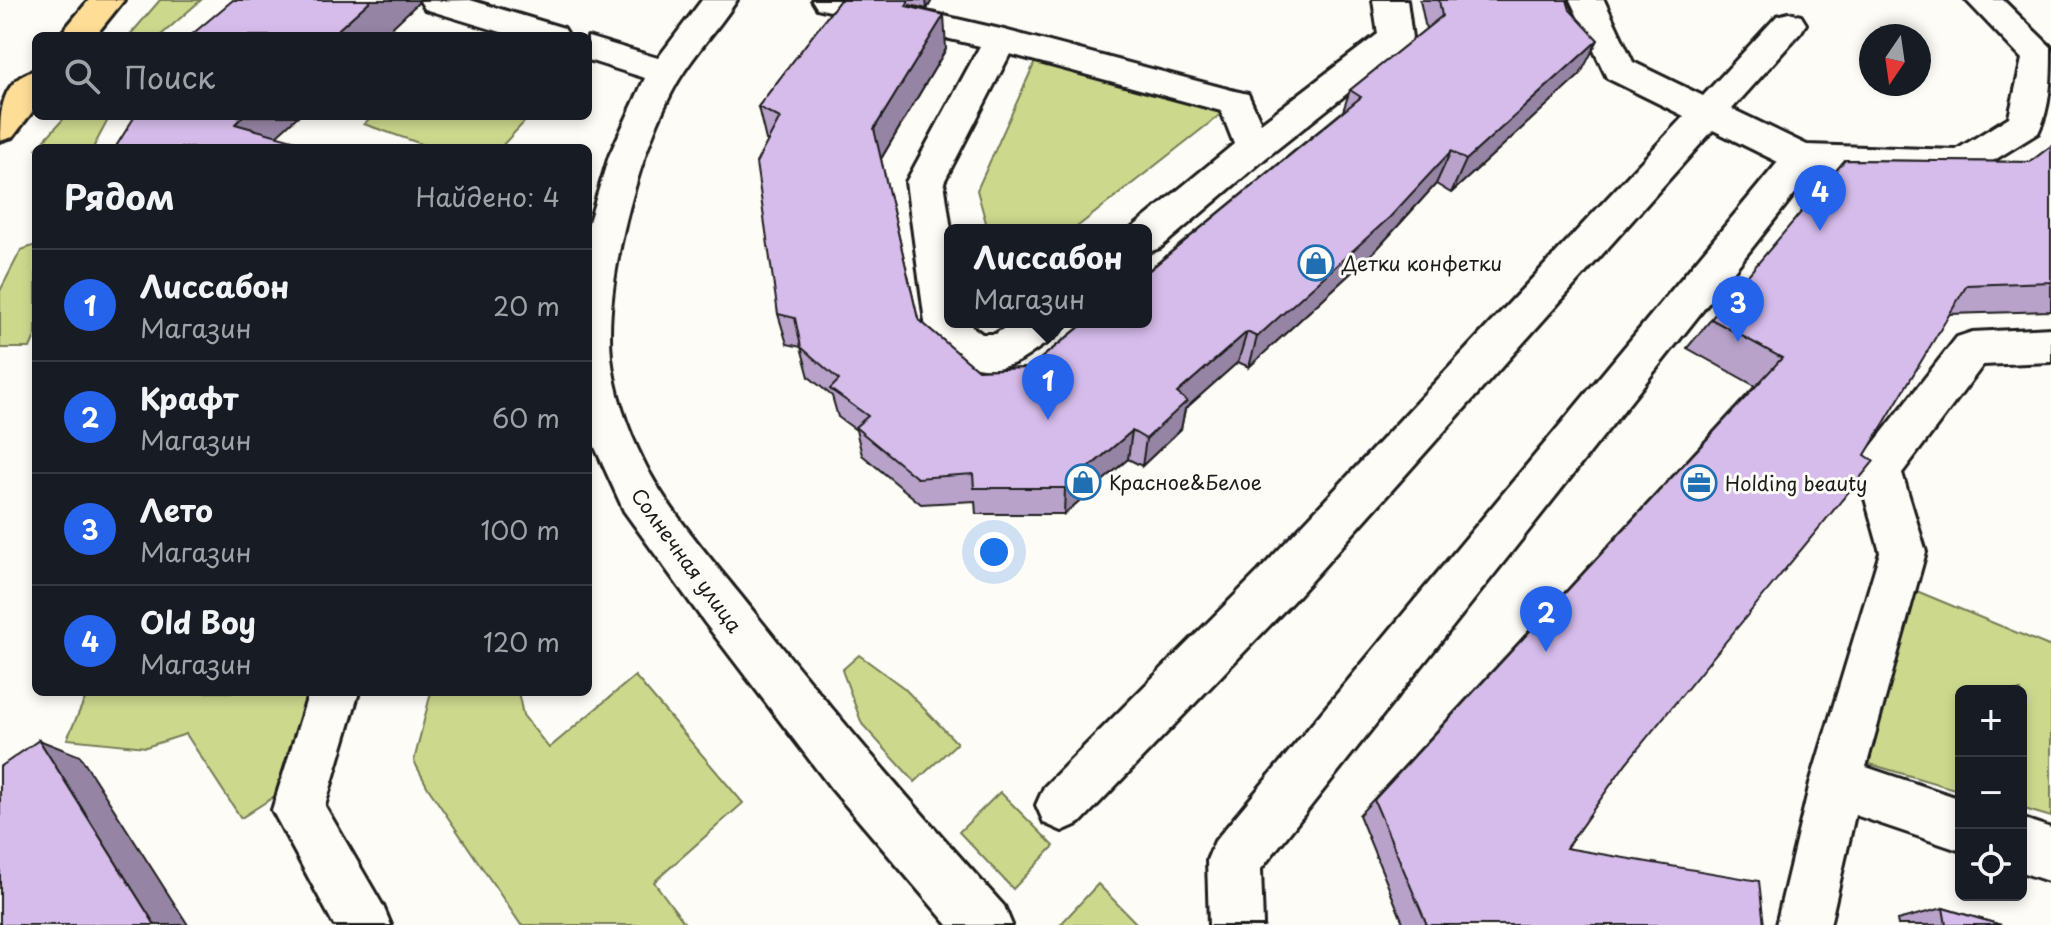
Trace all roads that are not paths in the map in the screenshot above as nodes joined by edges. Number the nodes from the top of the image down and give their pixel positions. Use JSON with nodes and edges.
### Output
{"nodes":[{"id":1,"x":107,"y":0,"type":"edge"},
{"id":2,"x":720,"y":0,"type":"edge"},
{"id":3,"x":829,"y":0,"type":"edge"},
{"id":4,"x":1390,"y":0,"type":"edge"},
{"id":5,"x":1587,"y":0,"type":"edge"},
{"id":6,"x":1983,"y":0,"type":"edge"},
{"id":7,"x":437,"y":1,"type":"edge"},
{"id":8,"x":1789,"y":24,"type":"dead end"},
{"id":9,"x":79,"y":32,"type":"edge"},
{"id":10,"x":539,"y":32,"type":"edge"},
{"id":11,"x":1000,"y":40,"type":"junction"},
{"id":12,"x":592,"y":49,"type":"edge"},
{"id":13,"x":665,"y":72,"type":"junction"},
{"id":14,"x":32,"y":87,"type":"edge"},
{"id":15,"x":1708,"y":113,"type":"junction"},
{"id":16,"x":0,"y":128,"type":"edge"},
{"id":17,"x":1254,"y":148,"type":"junction"},
{"id":18,"x":1802,"y":158,"type":"junction"},
{"id":19,"x":1152,"y":233,"type":"edge"},
{"id":20,"x":944,"y":315,"type":"edge"},
{"id":21,"x":946,"y":328,"type":"edge"},
{"id":22,"x":1037,"y":328,"type":"edge"},
{"id":23,"x":592,"y":338,"type":"edge"},
{"id":24,"x":2051,"y":345,"type":"edge"},
{"id":25,"x":592,"y":385,"type":"edge"},
{"id":26,"x":333,"y":696,"type":"edge"},
{"id":27,"x":1836,"y":783,"type":"junction"},
{"id":28,"x":1062,"y":805,"type":"dead end"},
{"id":29,"x":1955,"y":823,"type":"edge"},
{"id":30,"x":2027,"y":847,"type":"edge"},
{"id":31,"x":2051,"y":855,"type":"edge"},
{"id":32,"x":364,"y":925,"type":"edge"},
{"id":33,"x":985,"y":925,"type":"edge"},
{"id":34,"x":1236,"y":925,"type":"edge"},
{"id":35,"x":1803,"y":925,"type":"edge"}],
"edges":[{"from":1,"to":9,"type":"main road"},
{"from":2,"to":13,"type":"street","name":"Солнечная улица"},
{"from":3,"to":11,"type":"street"},
{"from":4,"to":17,"type":"street"},
{"from":5,"to":15,"type":"street"},
{"from":6,"to":18,"type":"street"},
{"from":7,"to":10,"type":"street"},
{"from":8,"to":15,"type":"street"},
{"from":11,"to":17,"type":"street"},
{"from":11,"to":20,"type":"street"},
{"from":12,"to":13,"type":"street"},
{"from":13,"to":23,"type":"street","name":"Солнечная улица"},
{"from":14,"to":16,"type":"main road"},
{"from":15,"to":18,"type":"street"},
{"from":15,"to":28,"type":"street"},
{"from":17,"to":19,"type":"street"},
{"from":18,"to":34,"type":"street"},
{"from":21,"to":22,"type":"street"},
{"from":24,"to":27,"type":"street"},
{"from":25,"to":33,"type":"street","name":"Солнечная улица"},
{"from":26,"to":32,"type":"street"},
{"from":27,"to":29,"type":"street"},
{"from":27,"to":35,"type":"street"},
{"from":30,"to":31,"type":"street"}]}
